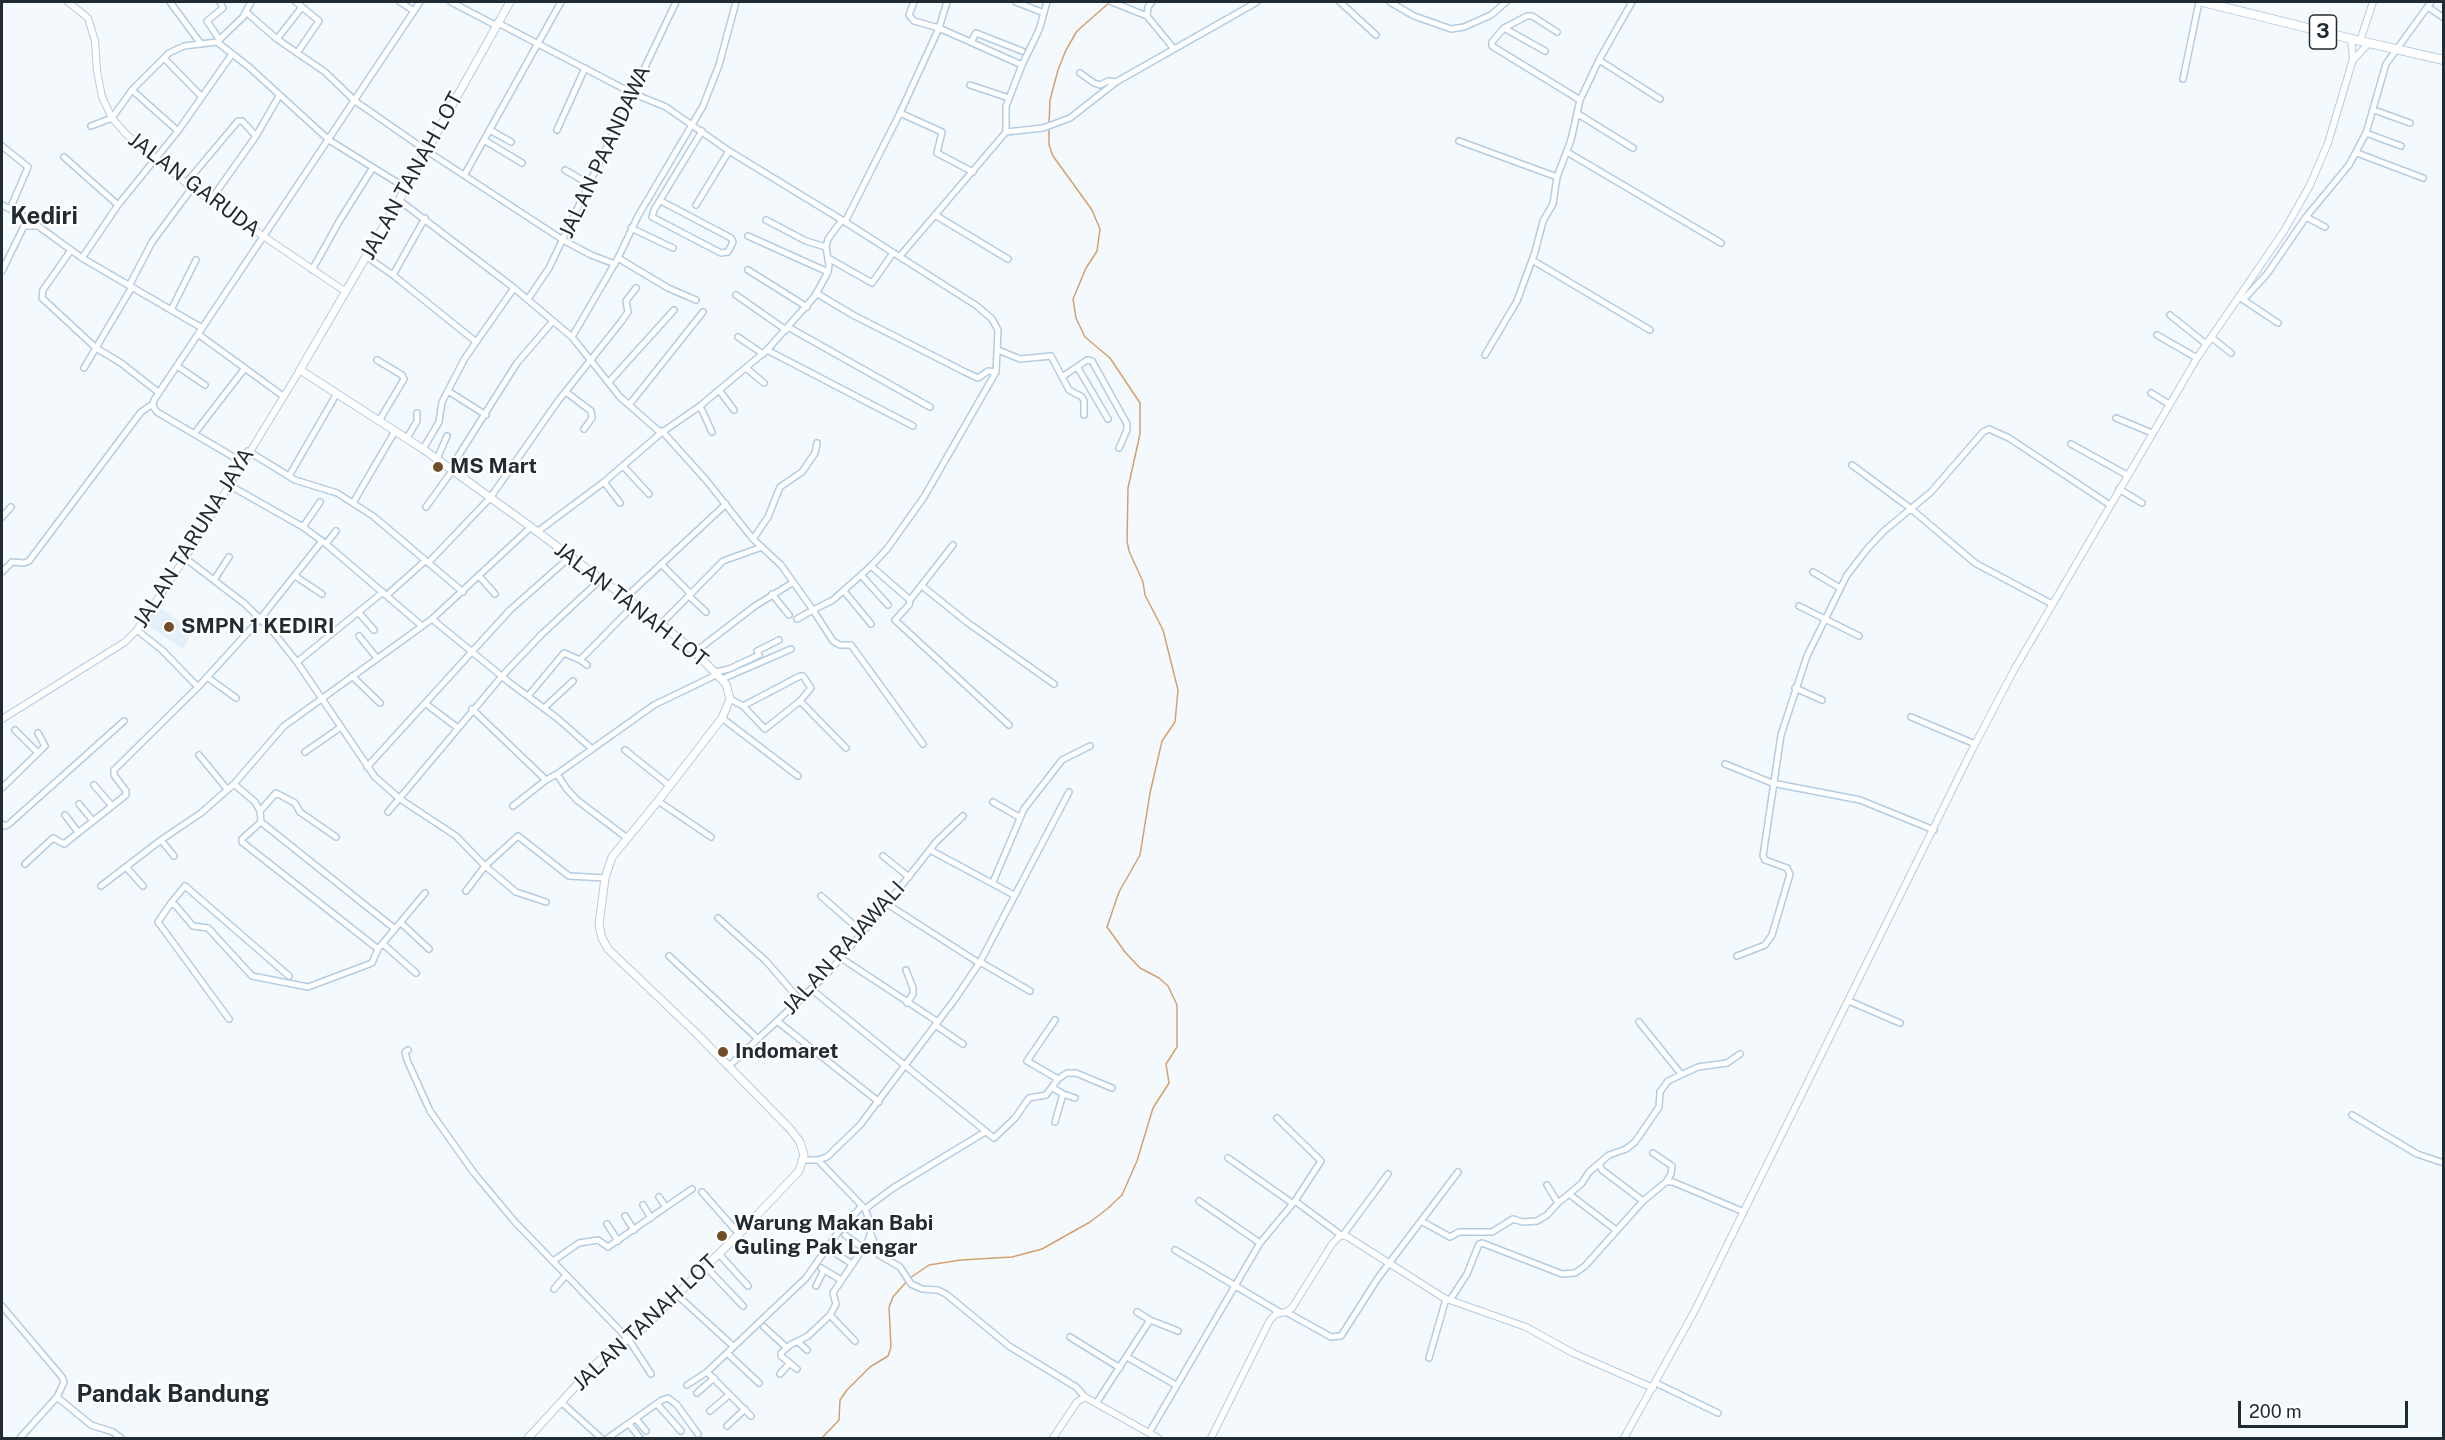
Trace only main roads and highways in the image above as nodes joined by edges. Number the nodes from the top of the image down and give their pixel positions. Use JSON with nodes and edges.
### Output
{"nodes":[{"id":1,"x":510,"y":2,"type":"edge"},
{"id":2,"x":2203,"y":2,"type":"edge"},
{"id":3,"x":2444,"y":60,"type":"edge"},
{"id":4,"x":528,"y":1438,"type":"edge"}],
"edges":[{"from":1,"to":4,"type":"main road","name":"JALAN TANAH LOT"},
{"from":2,"to":3,"type":"highway","number":"3"}]}
